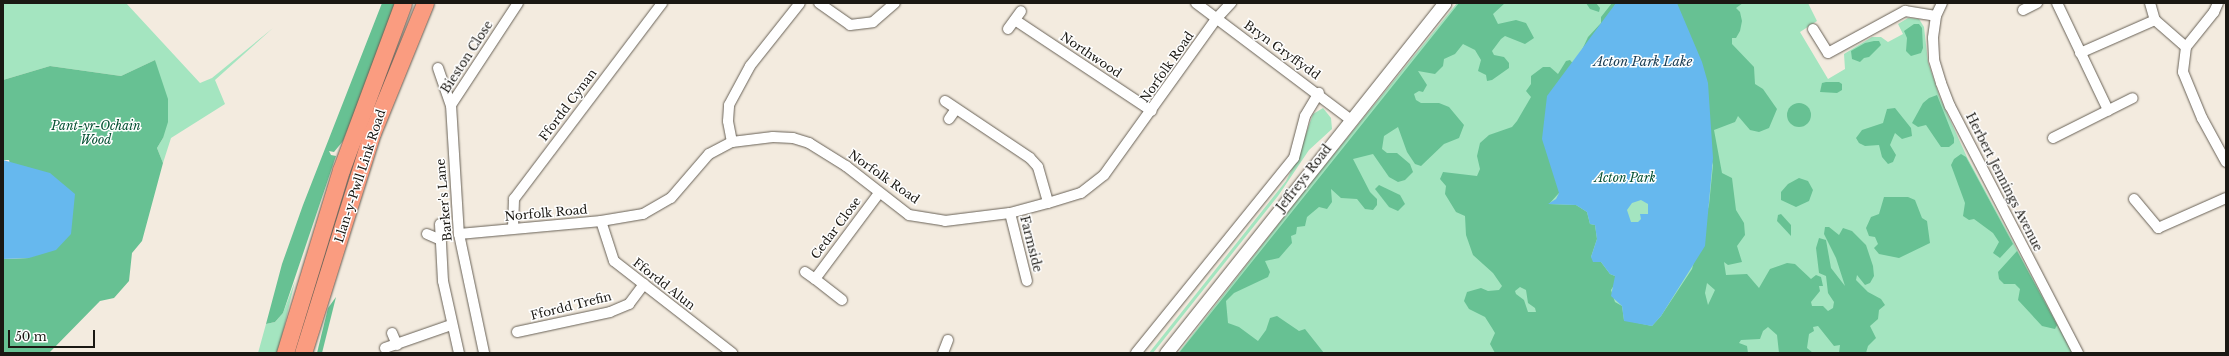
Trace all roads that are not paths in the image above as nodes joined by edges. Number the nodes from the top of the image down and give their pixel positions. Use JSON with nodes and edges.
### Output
{"nodes":[{"id":1,"x":403,"y":3,"type":"edge"},
{"id":2,"x":426,"y":3,"type":"edge"},
{"id":3,"x":518,"y":3,"type":"edge"},
{"id":4,"x":662,"y":3,"type":"edge"},
{"id":5,"x":800,"y":3,"type":"edge"},
{"id":6,"x":819,"y":3,"type":"edge"},
{"id":7,"x":895,"y":3,"type":"edge"},
{"id":8,"x":1196,"y":3,"type":"edge"},
{"id":9,"x":1231,"y":3,"type":"edge"},
{"id":10,"x":1444,"y":3,"type":"edge"},
{"id":11,"x":1942,"y":3,"type":"edge"},
{"id":12,"x":2037,"y":3,"type":"edge"},
{"id":13,"x":2057,"y":3,"type":"edge"},
{"id":14,"x":2150,"y":3,"type":"edge"},
{"id":15,"x":2218,"y":3,"type":"edge"},
{"id":16,"x":2023,"y":10,"type":"dead end"},
{"id":17,"x":1021,"y":11,"type":"dead end"},
{"id":18,"x":1936,"y":16,"type":"junction"},
{"id":19,"x":1217,"y":18,"type":"junction"},
{"id":20,"x":1015,"y":20,"type":"junction"},
{"id":21,"x":2155,"y":20,"type":"junction"},
{"id":22,"x":1008,"y":29,"type":"dead end"},
{"id":23,"x":1813,"y":29,"type":"dead end"},
{"id":24,"x":2186,"y":46,"type":"junction"},
{"id":25,"x":2080,"y":52,"type":"junction"},
{"id":26,"x":438,"y":68,"type":"dead end"},
{"id":27,"x":1319,"y":93,"type":"junction"},
{"id":28,"x":2133,"y":98,"type":"dead end"},
{"id":29,"x":945,"y":101,"type":"dead end"},
{"id":30,"x":451,"y":105,"type":"junction"},
{"id":31,"x":956,"y":109,"type":"junction"},
{"id":32,"x":2108,"y":110,"type":"junction"},
{"id":33,"x":1152,"y":111,"type":"junction"},
{"id":34,"x":949,"y":119,"type":"dead end"},
{"id":35,"x":1350,"y":119,"type":"junction"},
{"id":36,"x":2053,"y":138,"type":"dead end"},
{"id":37,"x":732,"y":142,"type":"junction"},
{"id":38,"x":2226,"y":162,"type":"edge"},
{"id":39,"x":879,"y":193,"type":"junction"},
{"id":40,"x":2226,"y":198,"type":"edge"},
{"id":41,"x":2134,"y":199,"type":"dead end"},
{"id":42,"x":1048,"y":203,"type":"junction"},
{"id":43,"x":1010,"y":213,"type":"junction"},
{"id":44,"x":601,"y":221,"type":"junction"},
{"id":45,"x":440,"y":224,"type":"dead end"},
{"id":46,"x":513,"y":228,"type":"junction"},
{"id":47,"x":427,"y":234,"type":"dead end"},
{"id":48,"x":459,"y":234,"type":"junction"},
{"id":49,"x":439,"y":239,"type":"junction"},
{"id":50,"x":805,"y":272,"type":"dead end"},
{"id":51,"x":815,"y":279,"type":"junction"},
{"id":52,"x":1027,"y":281,"type":"dead end"},
{"id":53,"x":644,"y":284,"type":"junction"},
{"id":54,"x":842,"y":300,"type":"dead end"},
{"id":55,"x":451,"y":325,"type":"junction"},
{"id":56,"x":517,"y":332,"type":"dead end"},
{"id":57,"x":392,"y":333,"type":"dead end"},
{"id":58,"x":948,"y":340,"type":"dead end"},
{"id":59,"x":396,"y":345,"type":"junction"},
{"id":60,"x":385,"y":348,"type":"dead end"},
{"id":61,"x":285,"y":353,"type":"edge"},
{"id":62,"x":303,"y":353,"type":"edge"},
{"id":63,"x":459,"y":353,"type":"edge"},
{"id":64,"x":484,"y":353,"type":"edge"},
{"id":65,"x":731,"y":353,"type":"edge"},
{"id":66,"x":943,"y":353,"type":"edge"},
{"id":67,"x":1136,"y":353,"type":"edge"},
{"id":68,"x":1166,"y":353,"type":"edge"},
{"id":69,"x":2078,"y":353,"type":"edge"}],
"edges":[{"from":1,"to":61,"type":"highway","name":"Llan-y-Pwll Link Road"},
{"from":2,"to":62,"type":"highway","name":"Llan-y-Pwll Link Road"},
{"from":3,"to":30,"type":"street","name":"Bieston Close"},
{"from":4,"to":46,"type":"street","name":"Ffordd Cynan"},
{"from":5,"to":37,"type":"street"},
{"from":6,"to":7,"type":"street"},
{"from":8,"to":19,"type":"street","name":"Bryn Gryffydd"},
{"from":9,"to":19,"type":"street","name":"Norfolk Road"},
{"from":10,"to":35,"type":"street","name":"Jeffreys Road"},
{"from":11,"to":18,"type":"street","name":"Herbert Jennings Avenue"},
{"from":12,"to":16,"type":"street"},
{"from":13,"to":25,"type":"street"},
{"from":14,"to":21,"type":"street"},
{"from":15,"to":24,"type":"street"},
{"from":17,"to":20,"type":"street"},
{"from":18,"to":23,"type":"street"},
{"from":18,"to":69,"type":"street","name":"Herbert Jennings Avenue"},
{"from":19,"to":27,"type":"street","name":"Bryn Gryffydd"},
{"from":19,"to":33,"type":"street","name":"Norfolk Road"},
{"from":20,"to":22,"type":"street"},
{"from":20,"to":33,"type":"street","name":"Northwood"},
{"from":21,"to":24,"type":"street"},
{"from":21,"to":25,"type":"street"},
{"from":24,"to":38,"type":"street"},
{"from":25,"to":32,"type":"street"},
{"from":26,"to":30,"type":"street","name":"Barker's Lane"},
{"from":27,"to":35,"type":"street","name":"Bryn Gryffydd"},
{"from":27,"to":67,"type":"street","name":"Jeffreys Road"},
{"from":28,"to":32,"type":"street"},
{"from":29,"to":31,"type":"street"},
{"from":30,"to":48,"type":"street","name":"Barker's Lane"},
{"from":31,"to":34,"type":"street"},
{"from":31,"to":42,"type":"street"},
{"from":32,"to":36,"type":"street"},
{"from":33,"to":42,"type":"street","name":"Norfolk Road"},
{"from":35,"to":68,"type":"street","name":"Jeffreys Road"},
{"from":37,"to":39,"type":"street","name":"Norfolk Road"},
{"from":37,"to":44,"type":"street","name":"Norfolk Road"},
{"from":39,"to":43,"type":"street","name":"Norfolk Road"},
{"from":39,"to":51,"type":"street","name":"Cedar Close"},
{"from":40,"to":41,"type":"street"},
{"from":42,"to":43,"type":"street","name":"Norfolk Road"},
{"from":43,"to":52,"type":"street","name":"Farmside"},
{"from":44,"to":46,"type":"street","name":"Norfolk Road"},
{"from":44,"to":53,"type":"street","name":"Ffordd Alun"},
{"from":45,"to":49,"type":"street"},
{"from":46,"to":48,"type":"street","name":"Norfolk Road"},
{"from":47,"to":49,"type":"street"},
{"from":48,"to":64,"type":"street","name":"Barker's Lane"},
{"from":49,"to":55,"type":"street"},
{"from":50,"to":51,"type":"street","name":"Cedar Close"},
{"from":51,"to":54,"type":"street","name":"Cedar Close"},
{"from":53,"to":56,"type":"street","name":"Ffordd Trefin"},
{"from":53,"to":65,"type":"street","name":"Ffordd Alun"},
{"from":55,"to":59,"type":"street"},
{"from":55,"to":63,"type":"street"},
{"from":57,"to":59,"type":"street"},
{"from":58,"to":66,"type":"street"},
{"from":59,"to":60,"type":"street"}]}
